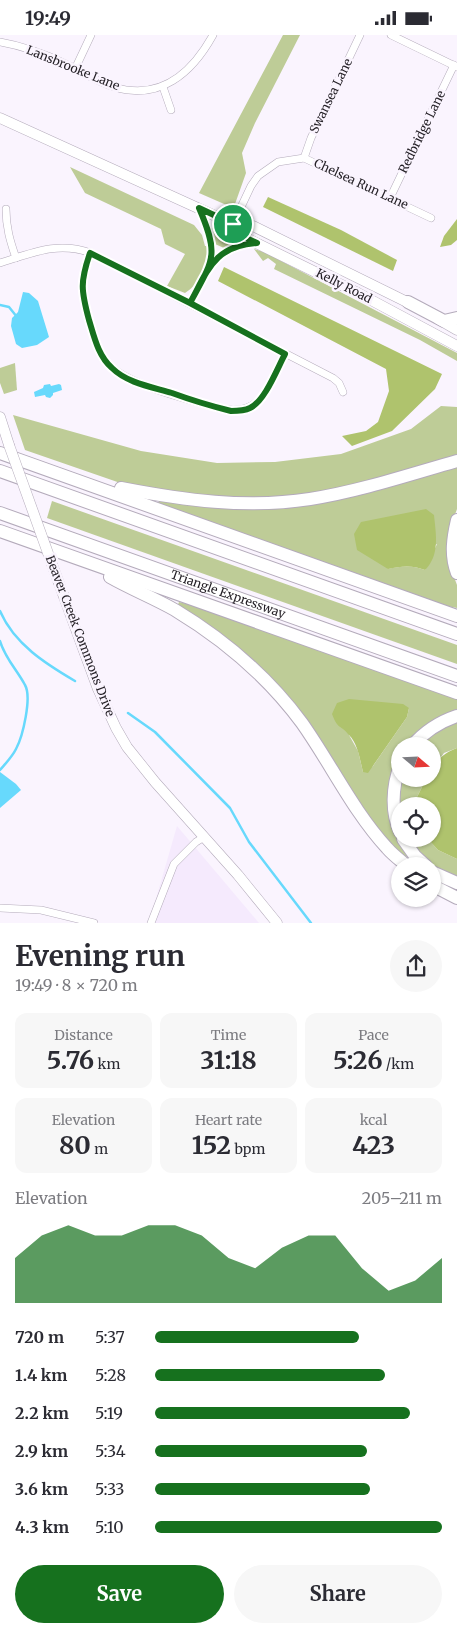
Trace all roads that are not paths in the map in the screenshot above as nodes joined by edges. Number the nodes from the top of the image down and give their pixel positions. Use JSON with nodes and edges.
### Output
{"nodes":[{"id":1,"x":91,"y":35,"type":"edge"},
{"id":2,"x":213,"y":35,"type":"edge"},
{"id":3,"x":360,"y":35,"type":"edge"},
{"id":4,"x":391,"y":35,"type":"edge"},
{"id":5,"x":0,"y":43,"type":"edge"},
{"id":6,"x":455,"y":66,"type":"edge"},
{"id":7,"x":75,"y":69,"type":"junction"},
{"id":8,"x":163,"y":87,"type":"junction"},
{"id":9,"x":171,"y":110,"type":"dead end"},
{"id":10,"x":0,"y":118,"type":"edge"},
{"id":11,"x":304,"y":158,"type":"junction"},
{"id":12,"x":390,"y":198,"type":"junction"},
{"id":13,"x":199,"y":208,"type":"junction"},
{"id":14,"x":6,"y":209,"type":"dead end"},
{"id":15,"x":431,"y":218,"type":"dead end"},
{"id":16,"x":233,"y":224,"type":"junction"},
{"id":17,"x":257,"y":243,"type":"junction"},
{"id":18,"x":90,"y":253,"type":"junction"},
{"id":19,"x":16,"y":258,"type":"junction"},
{"id":20,"x":0,"y":263,"type":"edge"},
{"id":21,"x":210,"y":265,"type":"junction"},
{"id":22,"x":408,"y":302,"type":"junction"},
{"id":23,"x":190,"y":303,"type":"junction"},
{"id":24,"x":457,"y":318,"type":"edge"},
{"id":25,"x":457,"y":330,"type":"edge"},
{"id":26,"x":457,"y":346,"type":"edge"},
{"id":27,"x":285,"y":354,"type":"junction"},
{"id":28,"x":343,"y":391,"type":"dead end"},
{"id":29,"x":0,"y":417,"type":"edge"},
{"id":30,"x":4,"y":449,"type":"edge"},
{"id":31,"x":457,"y":461,"type":"edge"},
{"id":32,"x":0,"y":471,"type":"edge"},
{"id":33,"x":77,"y":479,"type":"junction"},
{"id":34,"x":0,"y":513,"type":"edge"},
{"id":35,"x":457,"y":520,"type":"edge"},
{"id":36,"x":0,"y":531,"type":"edge"},
{"id":37,"x":78,"y":559,"type":"junction"},
{"id":38,"x":457,"y":573,"type":"edge"},
{"id":39,"x":457,"y":616,"type":"edge"},
{"id":40,"x":457,"y":634,"type":"edge"},
{"id":41,"x":457,"y":676,"type":"edge"},
{"id":42,"x":457,"y":693,"type":"edge"},
{"id":43,"x":457,"y":716,"type":"edge"},
{"id":44,"x":421,"y":737,"type":"edge"},
{"id":45,"x":204,"y":837,"type":"junction"},
{"id":46,"x":397,"y":857,"type":"edge"},
{"id":47,"x":441,"y":876,"type":"edge"},
{"id":48,"x":457,"y":883,"type":"edge"},
{"id":49,"x":441,"y":890,"type":"edge"},
{"id":50,"x":457,"y":898,"type":"edge"},
{"id":51,"x":0,"y":908,"type":"edge"},
{"id":52,"x":94,"y":923,"type":"edge"},
{"id":53,"x":151,"y":923,"type":"edge"},
{"id":54,"x":277,"y":923,"type":"edge"}],
"edges":[{"from":1,"to":7,"type":"street"},
{"from":2,"to":8,"type":"street","name":"Lansbrooke Lane"},
{"from":3,"to":11,"type":"street","name":"Swansea Lane"},
{"from":4,"to":6,"type":"street"},
{"from":5,"to":7,"type":"street","name":"Lansbrooke Lane"},
{"from":6,"to":12,"type":"street","name":"Redbridge Lane"},
{"from":7,"to":8,"type":"street","name":"Lansbrooke Lane"},
{"from":8,"to":9,"type":"street"},
{"from":10,"to":13,"type":"main road","name":"Kelly Road"},
{"from":11,"to":12,"type":"street","name":"Chelsea Run Lane"},
{"from":11,"to":16,"type":"street","name":"Chelsea Run Lane"},
{"from":12,"to":15,"type":"street","name":"Chelsea Run Lane"},
{"from":13,"to":16,"type":"main road","name":"Kelly Road"},
{"from":13,"to":21,"type":"street"},
{"from":14,"to":19,"type":"street"},
{"from":16,"to":17,"type":"main road","name":"Kelly Road"},
{"from":16,"to":22,"type":"main road","name":"Kelly Road"},
{"from":17,"to":21,"type":"street"},
{"from":17,"to":26,"type":"main road","name":"Kelly Road"},
{"from":18,"to":19,"type":"street"},
{"from":18,"to":23,"type":"street"},
{"from":18,"to":27,"type":"street"},
{"from":19,"to":20,"type":"street"},
{"from":21,"to":23,"type":"street"},
{"from":22,"to":24,"type":"highway"},
{"from":22,"to":25,"type":"main road","name":"Kelly Road"},
{"from":23,"to":27,"type":"street"},
{"from":27,"to":28,"type":"street"},
{"from":29,"to":30,"type":"main road","name":"Beaver Creek Commons Drive"},
{"from":30,"to":33,"type":"highway"},
{"from":30,"to":45,"type":"main road","name":"Beaver Creek Commons Drive","bridge":true},
{"from":31,"to":33,"type":"highway"},
{"from":32,"to":40,"type":"highway"},
{"from":33,"to":39,"type":"highway"},
{"from":34,"to":41,"type":"highway","name":"Triangle Expressway"},
{"from":35,"to":38,"type":"highway"},
{"from":36,"to":37,"type":"highway"},
{"from":37,"to":42,"type":"highway"},
{"from":37,"to":46,"type":"highway"},
{"from":43,"to":44,"type":"highway"},
{"from":45,"to":53,"type":"street"},
{"from":45,"to":54,"type":"main road","name":"Beaver Creek Commons Drive"},
{"from":47,"to":48,"type":"highway"},
{"from":49,"to":50,"type":"highway"},
{"from":51,"to":52,"type":"street"}]}
